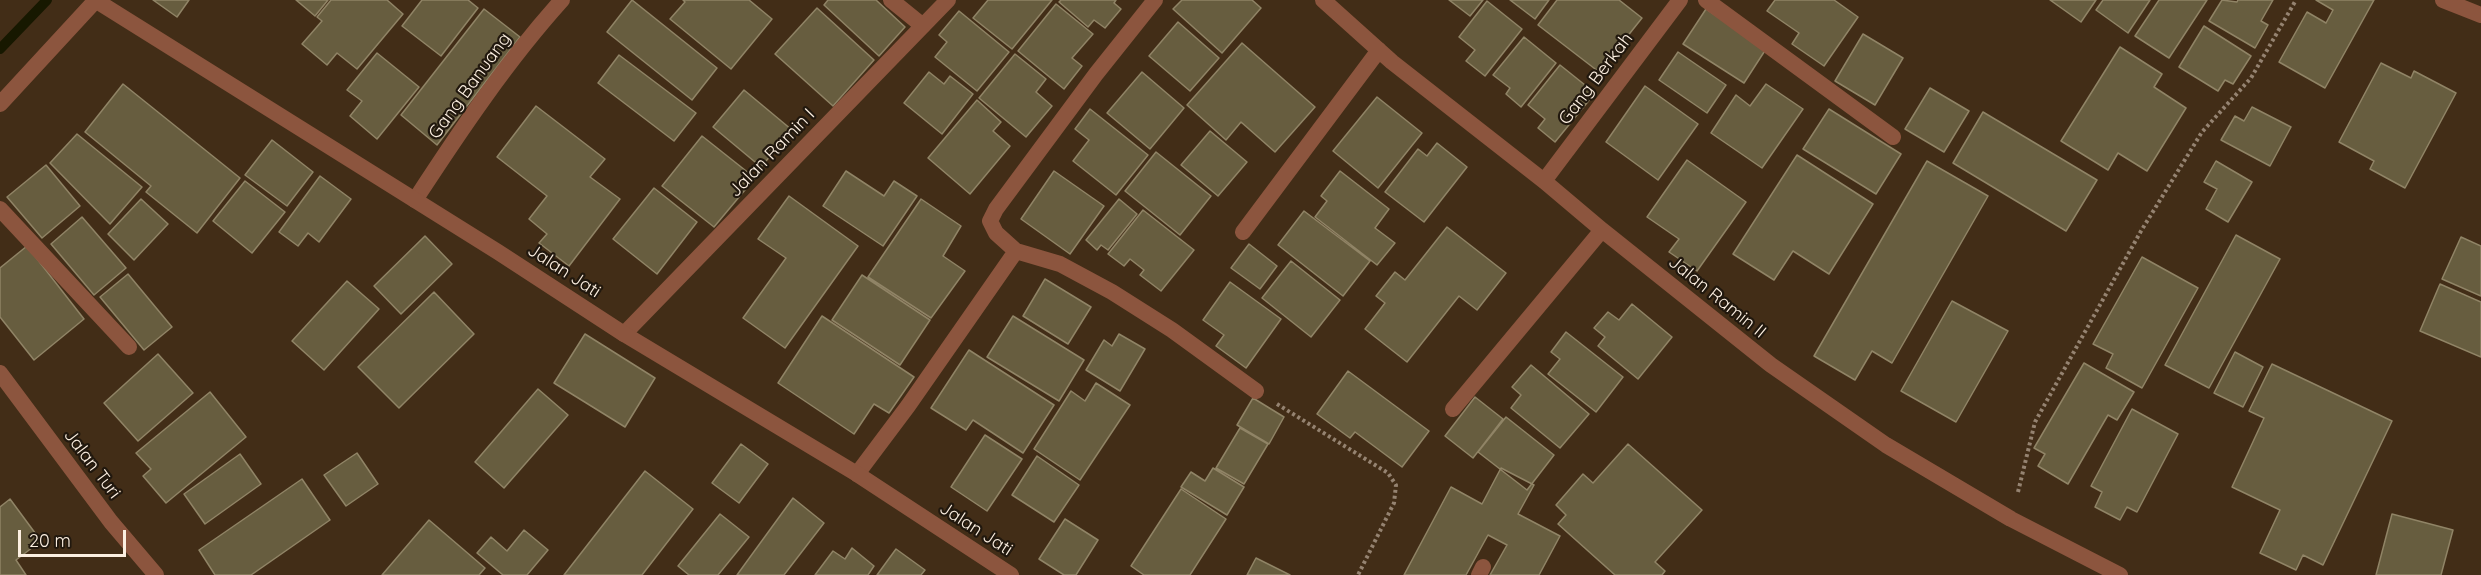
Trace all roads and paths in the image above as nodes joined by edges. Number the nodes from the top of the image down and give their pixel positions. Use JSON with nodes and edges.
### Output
{"nodes":[{"id":1,"x":95,"y":0,"type":"edge"},
{"id":2,"x":562,"y":0,"type":"edge"},
{"id":3,"x":891,"y":0,"type":"edge"},
{"id":4,"x":948,"y":0,"type":"edge"},
{"id":5,"x":1155,"y":0,"type":"edge"},
{"id":6,"x":1323,"y":0,"type":"edge"},
{"id":7,"x":1680,"y":0,"type":"edge"},
{"id":8,"x":1706,"y":0,"type":"edge"},
{"id":9,"x":2296,"y":0,"type":"edge"},
{"id":10,"x":2443,"y":0,"type":"edge"},
{"id":11,"x":2481,"y":15,"type":"edge"},
{"id":12,"x":923,"y":26,"type":"junction"},
{"id":13,"x":1379,"y":50,"type":"junction"},
{"id":14,"x":0,"y":104,"type":"edge"},
{"id":15,"x":1893,"y":137,"type":"dead end"},
{"id":16,"x":1544,"y":181,"type":"junction"},
{"id":17,"x":415,"y":200,"type":"junction"},
{"id":18,"x":0,"y":209,"type":"edge"},
{"id":19,"x":1602,"y":230,"type":"junction"},
{"id":20,"x":1244,"y":232,"type":"dead end"},
{"id":21,"x":1016,"y":251,"type":"junction"},
{"id":22,"x":624,"y":334,"type":"junction"},
{"id":23,"x":129,"y":348,"type":"dead end"},
{"id":24,"x":0,"y":373,"type":"edge"},
{"id":25,"x":1256,"y":391,"type":"joint"},
{"id":26,"x":1453,"y":409,"type":"dead end"},
{"id":27,"x":857,"y":474,"type":"junction"},
{"id":28,"x":2011,"y":519,"type":"junction"},
{"id":29,"x":2109,"y":573,"type":"edge"},
{"id":30,"x":156,"y":575,"type":"edge"},
{"id":31,"x":1011,"y":575,"type":"edge"},
{"id":32,"x":1358,"y":575,"type":"edge"}],
"edges":[{"from":1,"to":14,"type":"street"},
{"from":1,"to":17,"type":"street","name":"Jalan Jati"},
{"from":2,"to":17,"type":"street","name":"Gang Banuang"},
{"from":3,"to":12,"type":"street"},
{"from":4,"to":12,"type":"street","name":"Jalan Ramin I"},
{"from":5,"to":21,"type":"street"},
{"from":6,"to":13,"type":"street","name":"Jalan Ramin II"},
{"from":7,"to":16,"type":"street","name":"Gang Berkah"},
{"from":8,"to":15,"type":"street"},
{"from":9,"to":28,"type":"path"},
{"from":10,"to":11,"type":"street"},
{"from":12,"to":22,"type":"street","name":"Jalan Ramin I"},
{"from":13,"to":16,"type":"street","name":"Jalan Ramin II"},
{"from":13,"to":20,"type":"street"},
{"from":16,"to":19,"type":"street","name":"Jalan Ramin II"},
{"from":17,"to":22,"type":"street","name":"Jalan Jati"},
{"from":18,"to":23,"type":"street"},
{"from":19,"to":26,"type":"street"},
{"from":19,"to":28,"type":"street","name":"Jalan Ramin II"},
{"from":21,"to":25,"type":"street"},
{"from":21,"to":27,"type":"street"},
{"from":22,"to":27,"type":"street","name":"Jalan Jati"},
{"from":24,"to":30,"type":"street","name":"Jalan Turi"},
{"from":25,"to":32,"type":"path"},
{"from":27,"to":31,"type":"street","name":"Jalan Jati"},
{"from":28,"to":29,"type":"street","name":"Jalan Ramin II"}]}
